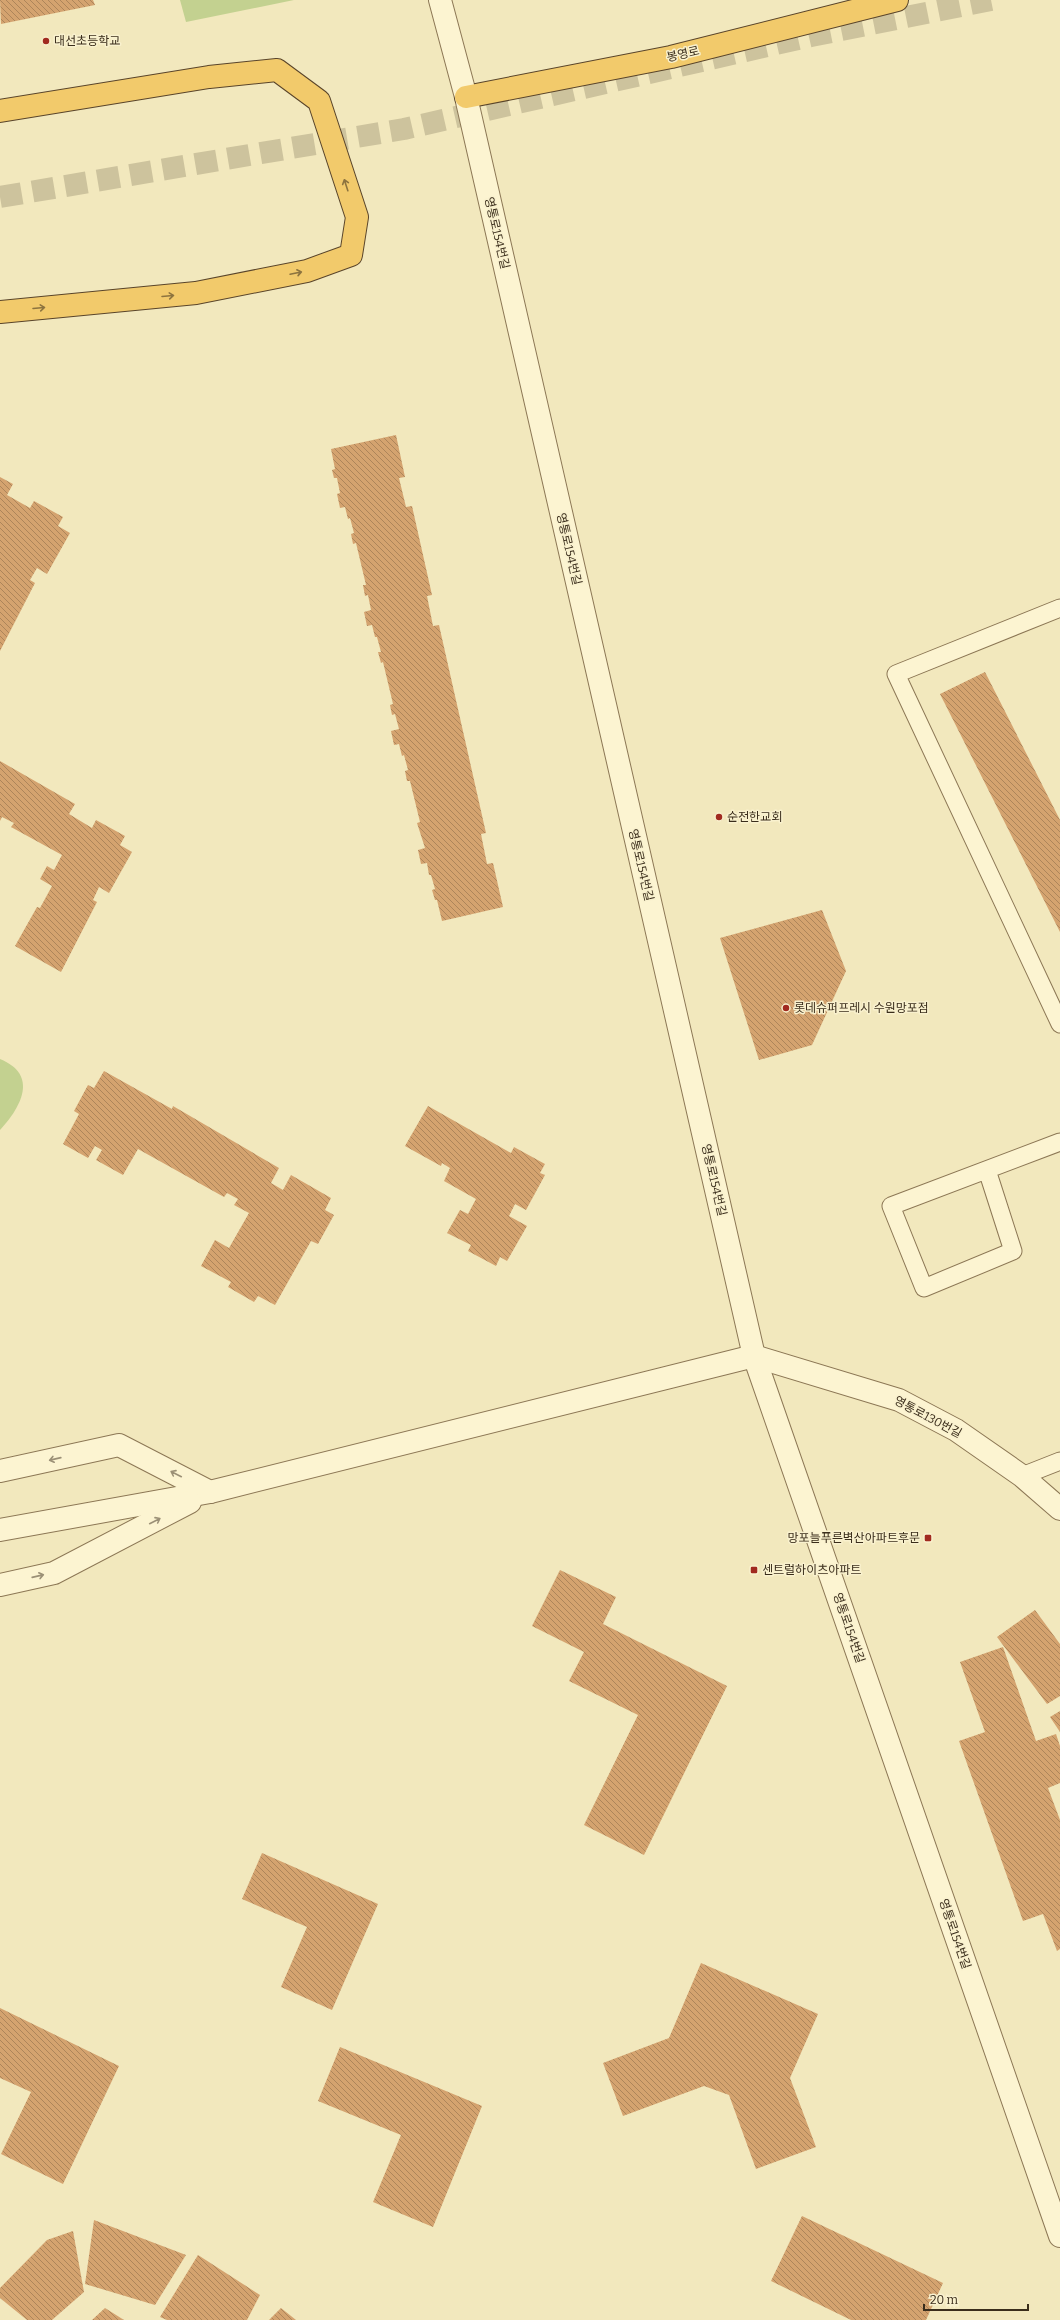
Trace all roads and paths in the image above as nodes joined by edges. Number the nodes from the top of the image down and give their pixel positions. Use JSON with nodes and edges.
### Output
{"nodes":[{"id":1,"x":440,"y":0,"type":"edge"},
{"id":2,"x":897,"y":0,"type":"edge"},
{"id":3,"x":466,"y":97,"type":"junction"},
{"id":4,"x":0,"y":111,"type":"edge"},
{"id":5,"x":0,"y":312,"type":"edge"},
{"id":6,"x":1060,"y":608,"type":"edge"},
{"id":7,"x":1060,"y":1024,"type":"edge"},
{"id":8,"x":1060,"y":1142,"type":"edge"},
{"id":9,"x":987,"y":1170,"type":"junction"},
{"id":10,"x":754,"y":1356,"type":"junction"},
{"id":11,"x":1060,"y":1461,"type":"edge"},
{"id":12,"x":0,"y":1471,"type":"edge"},
{"id":13,"x":1022,"y":1476,"type":"junction"},
{"id":14,"x":210,"y":1492,"type":"junction"},
{"id":15,"x":1060,"y":1509,"type":"edge"},
{"id":16,"x":0,"y":1530,"type":"edge"},
{"id":17,"x":0,"y":1585,"type":"edge"},
{"id":18,"x":1060,"y":2236,"type":"edge"}],
"edges":[{"from":1,"to":3,"type":"street","name":"영통로154번길"},
{"from":2,"to":3,"type":"highway","name":"봉영로"},
{"from":3,"to":10,"type":"street","name":"영통로154번길"},
{"from":5,"to":4,"type":"highway","one_way":true},
{"from":6,"to":7,"type":"lane"},
{"from":8,"to":9,"type":"lane"},
{"from":9,"to":9,"type":"lane"},
{"from":10,"to":13,"type":"street","name":"영통로130번길"},
{"from":10,"to":14,"type":"street"},
{"from":10,"to":18,"type":"street","name":"영통로154번길"},
{"from":11,"to":13,"type":"lane"},
{"from":14,"to":12,"type":"street","one_way":true},
{"from":13,"to":15,"type":"street","name":"영통로130번길"},
{"from":14,"to":16,"type":"street"},
{"from":17,"to":14,"type":"street","one_way":true}]}
